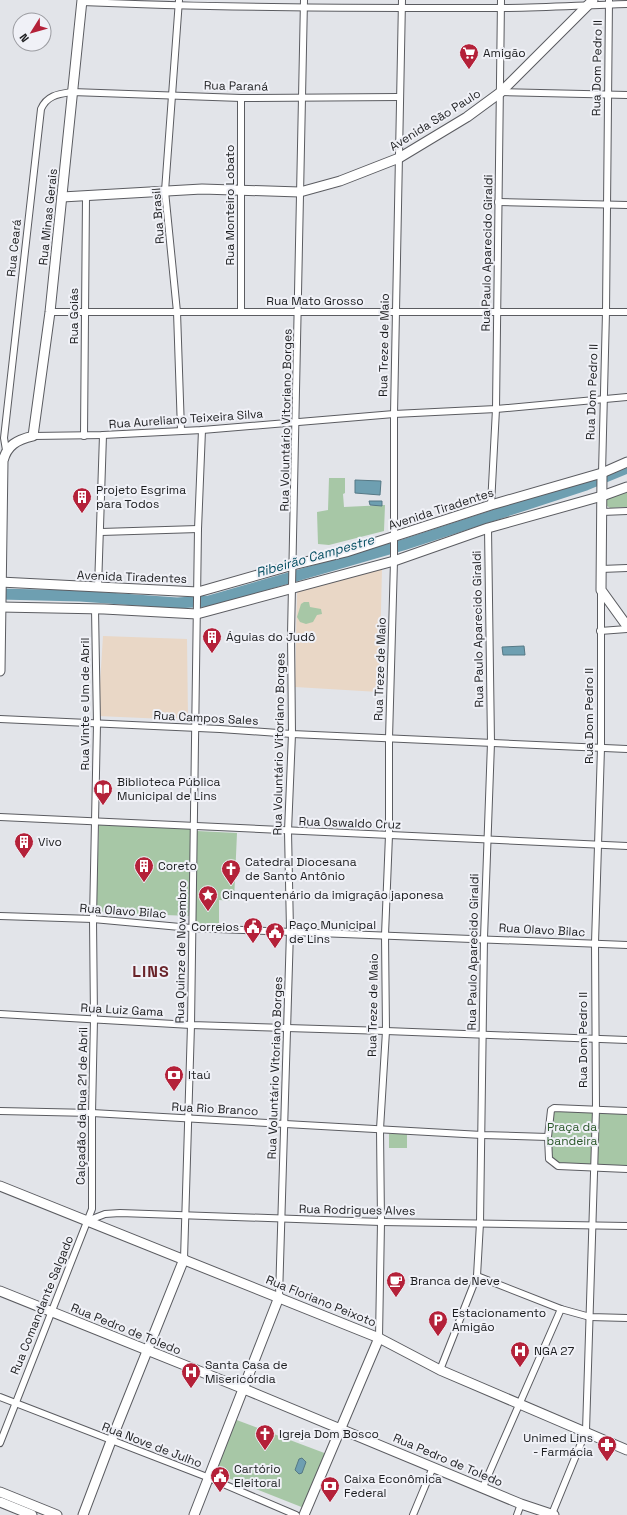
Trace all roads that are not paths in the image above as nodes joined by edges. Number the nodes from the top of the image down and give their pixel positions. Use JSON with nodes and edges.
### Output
{"nodes":[{"id":1,"x":304,"y":0,"type":"edge"},
{"id":2,"x":501,"y":0,"type":"edge"},
{"id":3,"x":82,"y":1,"type":"edge"},
{"id":4,"x":610,"y":2,"type":"edge"},
{"id":5,"x":179,"y":3,"type":"edge"},
{"id":6,"x":402,"y":3,"type":"edge"},
{"id":7,"x":590,"y":3,"type":"edge"},
{"id":8,"x":627,"y":4,"type":"edge"},
{"id":9,"x":304,"y":8,"type":"junction"},
{"id":10,"x":500,"y":8,"type":"junction"},
{"id":11,"x":72,"y":92,"type":"junction"},
{"id":12,"x":501,"y":92,"type":"junction"},
{"id":13,"x":608,"y":95,"type":"junction"},
{"id":14,"x":627,"y":95,"type":"edge"},
{"id":15,"x":172,"y":96,"type":"junction"},
{"id":16,"x":301,"y":97,"type":"junction"},
{"id":17,"x":399,"y":97,"type":"junction"},
{"id":18,"x":241,"y":98,"type":"junction"},
{"id":19,"x":398,"y":158,"type":"junction"},
{"id":20,"x":166,"y":191,"type":"junction"},
{"id":21,"x":240,"y":191,"type":"junction"},
{"id":22,"x":300,"y":192,"type":"junction"},
{"id":23,"x":62,"y":197,"type":"junction"},
{"id":24,"x":86,"y":197,"type":"junction"},
{"id":25,"x":498,"y":202,"type":"junction"},
{"id":26,"x":608,"y":205,"type":"junction"},
{"id":27,"x":627,"y":205,"type":"edge"},
{"id":28,"x":241,"y":311,"type":"junction"},
{"id":29,"x":50,"y":312,"type":"junction"},
{"id":30,"x":84,"y":312,"type":"junction"},
{"id":31,"x":177,"y":312,"type":"junction"},
{"id":32,"x":396,"y":312,"type":"junction"},
{"id":33,"x":606,"y":312,"type":"junction"},
{"id":34,"x":627,"y":312,"type":"edge"},
{"id":35,"x":299,"y":313,"type":"junction"},
{"id":36,"x":497,"y":314,"type":"junction"},
{"id":37,"x":627,"y":397,"type":"edge"},
{"id":38,"x":603,"y":398,"type":"junction"},
{"id":39,"x":496,"y":409,"type":"junction"},
{"id":40,"x":394,"y":414,"type":"junction"},
{"id":41,"x":297,"y":423,"type":"junction"},
{"id":42,"x":181,"y":430,"type":"junction"},
{"id":43,"x":202,"y":430,"type":"junction"},
{"id":44,"x":33,"y":436,"type":"junction"},
{"id":45,"x":84,"y":436,"type":"junction"},
{"id":46,"x":103,"y":436,"type":"junction"},
{"id":47,"x":6,"y":450,"type":"junction"},
{"id":48,"x":627,"y":462,"type":"edge"},
{"id":49,"x":602,"y":475,"type":"junction"},
{"id":50,"x":627,"y":487,"type":"edge"},
{"id":51,"x":602,"y":493,"type":"junction"},
{"id":52,"x":491,"y":505,"type":"junction"},
{"id":53,"x":627,"y":511,"type":"edge"},
{"id":54,"x":602,"y":512,"type":"junction"},
{"id":55,"x":1,"y":527,"type":"edge"},
{"id":56,"x":488,"y":528,"type":"junction"},
{"id":57,"x":198,"y":529,"type":"junction"},
{"id":58,"x":101,"y":532,"type":"junction"},
{"id":59,"x":394,"y":539,"type":"junction"},
{"id":60,"x":394,"y":558,"type":"junction"},
{"id":61,"x":294,"y":568,"type":"junction"},
{"id":62,"x":627,"y":568,"type":"edge"},
{"id":63,"x":601,"y":569,"type":"junction"},
{"id":64,"x":1,"y":584,"type":"edge"},
{"id":65,"x":293,"y":584,"type":"junction"},
{"id":66,"x":98,"y":588,"type":"junction"},
{"id":67,"x":601,"y":590,"type":"junction"},
{"id":68,"x":198,"y":594,"type":"junction"},
{"id":69,"x":1,"y":605,"type":"edge"},
{"id":70,"x":96,"y":609,"type":"junction"},
{"id":71,"x":197,"y":612,"type":"junction"},
{"id":72,"x":627,"y":626,"type":"edge"},
{"id":73,"x":627,"y":630,"type":"edge"},
{"id":74,"x":600,"y":631,"type":"junction"},
{"id":75,"x":0,"y":671,"type":"edge"},
{"id":76,"x":0,"y":720,"type":"edge"},
{"id":77,"x":97,"y":724,"type":"junction"},
{"id":78,"x":196,"y":729,"type":"junction"},
{"id":79,"x":292,"y":734,"type":"junction"},
{"id":80,"x":389,"y":738,"type":"junction"},
{"id":81,"x":491,"y":743,"type":"junction"},
{"id":82,"x":601,"y":748,"type":"junction"},
{"id":83,"x":627,"y":749,"type":"edge"},
{"id":84,"x":0,"y":817,"type":"edge"},
{"id":85,"x":96,"y":822,"type":"junction"},
{"id":86,"x":194,"y":826,"type":"junction"},
{"id":87,"x":288,"y":831,"type":"junction"},
{"id":88,"x":389,"y":835,"type":"junction"},
{"id":89,"x":487,"y":841,"type":"junction"},
{"id":90,"x":599,"y":845,"type":"junction"},
{"id":91,"x":627,"y":846,"type":"edge"},
{"id":92,"x":0,"y":916,"type":"edge"},
{"id":93,"x":93,"y":919,"type":"junction"},
{"id":94,"x":191,"y":928,"type":"junction"},
{"id":95,"x":290,"y":931,"type":"junction"},
{"id":96,"x":385,"y":935,"type":"junction"},
{"id":97,"x":484,"y":938,"type":"junction"},
{"id":98,"x":595,"y":943,"type":"junction"},
{"id":99,"x":627,"y":945,"type":"edge"},
{"id":100,"x":0,"y":1014,"type":"edge"},
{"id":101,"x":94,"y":1019,"type":"junction"},
{"id":102,"x":191,"y":1026,"type":"junction"},
{"id":103,"x":288,"y":1028,"type":"junction"},
{"id":104,"x":386,"y":1030,"type":"junction"},
{"id":105,"x":482,"y":1034,"type":"junction"},
{"id":106,"x":595,"y":1038,"type":"junction"},
{"id":107,"x":627,"y":1040,"type":"edge"},
{"id":108,"x":596,"y":1109,"type":"junction"},
{"id":109,"x":0,"y":1111,"type":"edge"},
{"id":110,"x":627,"y":1111,"type":"edge"},
{"id":111,"x":92,"y":1114,"type":"junction"},
{"id":112,"x":189,"y":1119,"type":"junction"},
{"id":113,"x":283,"y":1123,"type":"junction"},
{"id":114,"x":380,"y":1129,"type":"junction"},
{"id":115,"x":482,"y":1135,"type":"junction"},
{"id":116,"x":548,"y":1137,"type":"junction"},
{"id":117,"x":595,"y":1168,"type":"junction"},
{"id":118,"x":627,"y":1169,"type":"edge"},
{"id":119,"x":0,"y":1186,"type":"edge"},
{"id":120,"x":184,"y":1215,"type":"junction"},
{"id":121,"x":282,"y":1219,"type":"junction"},
{"id":122,"x":87,"y":1221,"type":"junction"},
{"id":123,"x":381,"y":1222,"type":"junction"},
{"id":124,"x":480,"y":1223,"type":"junction"},
{"id":125,"x":593,"y":1225,"type":"junction"},
{"id":126,"x":627,"y":1226,"type":"edge"},
{"id":127,"x":184,"y":1258,"type":"junction"},
{"id":128,"x":477,"y":1276,"type":"junction"},
{"id":129,"x":0,"y":1291,"type":"edge"},
{"id":130,"x":279,"y":1297,"type":"junction"},
{"id":131,"x":562,"y":1309,"type":"junction"},
{"id":132,"x":51,"y":1312,"type":"junction"},
{"id":133,"x":590,"y":1317,"type":"junction"},
{"id":134,"x":627,"y":1318,"type":"edge"},
{"id":135,"x":379,"y":1338,"type":"junction"},
{"id":136,"x":148,"y":1350,"type":"junction"},
{"id":137,"x":440,"y":1370,"type":"junction"},
{"id":138,"x":244,"y":1389,"type":"junction"},
{"id":139,"x":0,"y":1397,"type":"edge"},
{"id":140,"x":15,"y":1403,"type":"junction"},
{"id":141,"x":521,"y":1404,"type":"junction"},
{"id":142,"x":340,"y":1428,"type":"junction"},
{"id":143,"x":586,"y":1431,"type":"junction"},
{"id":144,"x":110,"y":1441,"type":"junction"},
{"id":145,"x":0,"y":1443,"type":"edge"},
{"id":146,"x":627,"y":1450,"type":"edge"},
{"id":147,"x":433,"y":1467,"type":"junction"},
{"id":148,"x":207,"y":1477,"type":"junction"},
{"id":149,"x":483,"y":1487,"type":"junction"},
{"id":150,"x":0,"y":1492,"type":"edge"},
{"id":151,"x":0,"y":1502,"type":"edge"},
{"id":152,"x":521,"y":1504,"type":"junction"},
{"id":153,"x":32,"y":1515,"type":"edge"},
{"id":154,"x":57,"y":1515,"type":"edge"},
{"id":155,"x":83,"y":1515,"type":"edge"},
{"id":156,"x":194,"y":1515,"type":"edge"},
{"id":157,"x":296,"y":1515,"type":"edge"},
{"id":158,"x":304,"y":1515,"type":"edge"},
{"id":159,"x":413,"y":1515,"type":"edge"},
{"id":160,"x":517,"y":1515,"type":"edge"},
{"id":161,"x":553,"y":1515,"type":"edge"}],
"edges":[{"from":1,"to":9,"type":"street","name":"Rua Voluntário Vitoriano Borges"},
{"from":2,"to":10,"type":"street","name":"Rua Paulo Aparecido Giraldi"},
{"from":3,"to":5,"type":"street"},
{"from":3,"to":11,"type":"main road","name":"Rua Minas Gerais"},
{"from":4,"to":7,"type":"street"},
{"from":4,"to":8,"type":"street"},
{"from":4,"to":13,"type":"street","name":"Rua Dom Pedro II"},
{"from":5,"to":9,"type":"street"},
{"from":5,"to":15,"type":"street","name":"Rua Brasil"},
{"from":6,"to":9,"type":"street"},
{"from":6,"to":10,"type":"street"},
{"from":6,"to":17,"type":"street","name":"Rua Treze de Maio"},
{"from":7,"to":10,"type":"street"},
{"from":7,"to":12,"type":"main road","name":"Avenida São Paulo"},
{"from":9,"to":16,"type":"street","name":"Rua Voluntário Vitoriano Borges"},
{"from":10,"to":12,"type":"street","name":"Rua Paulo Aparecido Giraldi"},
{"from":11,"to":15,"type":"street","name":"Rua Paraná"},
{"from":11,"to":23,"type":"main road","name":"Rua Minas Gerais"},
{"from":11,"to":47,"type":"street","name":"Rua Ceará"},
{"from":12,"to":13,"type":"street"},
{"from":12,"to":19,"type":"main road","name":"Avenida São Paulo"},
{"from":12,"to":25,"type":"street","name":"Rua Paulo Aparecido Giraldi"},
{"from":13,"to":14,"type":"street"},
{"from":13,"to":26,"type":"street","name":"Rua Dom Pedro II"},
{"from":15,"to":18,"type":"street","name":"Rua Paraná"},
{"from":15,"to":20,"type":"street","name":"Rua Brasil"},
{"from":16,"to":17,"type":"street","name":"Rua Paraná"},
{"from":16,"to":18,"type":"street","name":"Rua Paraná"},
{"from":16,"to":22,"type":"street","name":"Rua Voluntário Vitoriano Borges"},
{"from":17,"to":19,"type":"street","name":"Rua Treze de Maio"},
{"from":18,"to":21,"type":"street","name":"Rua Monteiro Lobato"},
{"from":19,"to":22,"type":"main road","name":"Avenida São Paulo"},
{"from":19,"to":32,"type":"street","name":"Rua Treze de Maio"},
{"from":20,"to":21,"type":"main road","name":"Avenida São Paulo"},
{"from":20,"to":24,"type":"main road","name":"Avenida São Paulo"},
{"from":20,"to":31,"type":"street","name":"Rua Brasil"},
{"from":21,"to":22,"type":"main road","name":"Avenida São Paulo"},
{"from":21,"to":28,"type":"street","name":"Rua Monteiro Lobato"},
{"from":22,"to":35,"type":"street","name":"Rua Voluntário Vitoriano Borges"},
{"from":23,"to":24,"type":"main road","name":"Avenida São Paulo"},
{"from":23,"to":29,"type":"main road","name":"Rua Minas Gerais"},
{"from":24,"to":30,"type":"street","name":"Rua Goiás"},
{"from":25,"to":26,"type":"street"},
{"from":25,"to":36,"type":"street","name":"Rua Paulo Aparecido Giraldi"},
{"from":26,"to":27,"type":"street"},
{"from":26,"to":33,"type":"street","name":"Rua Dom Pedro II"},
{"from":28,"to":31,"type":"street","name":"Rua Mato Grosso"},
{"from":28,"to":35,"type":"street","name":"Rua Mato Grosso"},
{"from":29,"to":30,"type":"street","name":"Rua Mato Grosso"},
{"from":29,"to":44,"type":"main road","name":"Rua Minas Gerais"},
{"from":30,"to":31,"type":"street","name":"Rua Mato Grosso"},
{"from":30,"to":45,"type":"street","name":"Rua Goiás"},
{"from":31,"to":42,"type":"street","name":"Rua Brasil"},
{"from":32,"to":35,"type":"street","name":"Rua Mato Grosso"},
{"from":32,"to":36,"type":"street","name":"Rua Mato Grosso"},
{"from":32,"to":40,"type":"street","name":"Rua Treze de Maio"},
{"from":33,"to":34,"type":"street","name":"Rua Mato Grosso"},
{"from":33,"to":36,"type":"street","name":"Rua Mato Grosso"},
{"from":33,"to":38,"type":"street","name":"Rua Dom Pedro II"},
{"from":35,"to":41,"type":"street","name":"Rua Voluntário Vitoriano Borges"},
{"from":36,"to":39,"type":"street","name":"Rua Paulo Aparecido Giraldi"},
{"from":37,"to":38,"type":"street","name":"Rua Aureliano Teixeira Silva"},
{"from":38,"to":39,"type":"street","name":"Rua Aureliano Teixeira Silva"},
{"from":38,"to":49,"type":"street","name":"Rua Dom Pedro II"},
{"from":39,"to":40,"type":"street","name":"Rua Aureliano Teixeira Silva"},
{"from":39,"to":52,"type":"street","name":"Rua Paulo Aparecido Giraldi"},
{"from":40,"to":41,"type":"street","name":"Rua Aureliano Teixeira Silva"},
{"from":40,"to":59,"type":"street","name":"Rua Treze de Maio"},
{"from":41,"to":43,"type":"street","name":"Rua Aureliano Teixeira Silva"},
{"from":41,"to":61,"type":"street","name":"Rua Voluntário Vitoriano Borges"},
{"from":42,"to":43,"type":"street","name":"Rua Aureliano Teixeira Silva"},
{"from":42,"to":46,"type":"street","name":"Rua Aureliano Teixeira Silva"},
{"from":43,"to":57,"type":"street","name":"Rua Quinze de Novembro"},
{"from":44,"to":45,"type":"street","name":"Rua Aureliano Teixeira Silva"},
{"from":44,"to":47,"type":"main road"},
{"from":45,"to":46,"type":"street","name":"Rua Aureliano Teixeira Silva"},
{"from":46,"to":58,"type":"street"},
{"from":47,"to":55,"type":"main road"},
{"from":48,"to":49,"type":"main road","name":"Avenida Tiradentes"},
{"from":49,"to":51,"type":"main road","name":"Rua Dom Pedro II"},
{"from":49,"to":52,"type":"main road","name":"Avenida Tiradentes"},
{"from":50,"to":51,"type":"main road"},
{"from":51,"to":54,"type":"main road","name":"Rua Dom Pedro II"},
{"from":51,"to":56,"type":"main road"},
{"from":52,"to":59,"type":"main road","name":"Avenida Tiradentes"},
{"from":53,"to":54,"type":"street"},
{"from":54,"to":63,"type":"main road","name":"Rua Dom Pedro II"},
{"from":55,"to":64,"type":"main road"},
{"from":56,"to":60,"type":"main road"},
{"from":56,"to":81,"type":"street","name":"Rua Paulo Aparecido Giraldi"},
{"from":57,"to":58,"type":"street"},
{"from":57,"to":68,"type":"street","name":"Rua Quinze de Novembro"},
{"from":58,"to":66,"type":"street"},
{"from":59,"to":60,"type":"street","name":"Rua Treze de Maio"},
{"from":59,"to":61,"type":"main road","name":"Avenida Tiradentes"},
{"from":60,"to":65,"type":"main road"},
{"from":60,"to":80,"type":"street","name":"Rua Treze de Maio"},
{"from":61,"to":65,"type":"street","name":"Rua Voluntário Vitoriano Borges"},
{"from":61,"to":68,"type":"main road","name":"Avenida Tiradentes"},
{"from":62,"to":63,"type":"street"},
{"from":63,"to":67,"type":"main road","name":"Rua Dom Pedro II"},
{"from":64,"to":66,"type":"main road","name":"Avenida Tiradentes"},
{"from":64,"to":69,"type":"main road"},
{"from":65,"to":71,"type":"main road"},
{"from":65,"to":79,"type":"street","name":"Rua Voluntário Vitoriano Borges"},
{"from":66,"to":68,"type":"main road","name":"Avenida Tiradentes"},
{"from":67,"to":72,"type":"main road"},
{"from":67,"to":74,"type":"street","name":"Rua Dom Pedro II"},
{"from":68,"to":71,"type":"street","name":"Rua Quinze de Novembro"},
{"from":69,"to":70,"type":"main road"},
{"from":69,"to":75,"type":"main road"},
{"from":70,"to":71,"type":"main road"},
{"from":70,"to":77,"type":"street","name":"Rua Vinte e Um de Abril"},
{"from":71,"to":78,"type":"street","name":"Rua Quinze de Novembro"},
{"from":73,"to":74,"type":"street"},
{"from":74,"to":82,"type":"street","name":"Rua Dom Pedro II"},
{"from":76,"to":77,"type":"street","name":"Rua Campos Sales"},
{"from":77,"to":78,"type":"street","name":"Rua Campos Sales"},
{"from":77,"to":85,"type":"street","name":"Rua Vinte e Um de Abril"},
{"from":78,"to":79,"type":"street","name":"Rua Campos Sales"},
{"from":78,"to":86,"type":"street","name":"Rua Quinze de Novembro"},
{"from":79,"to":80,"type":"street","name":"Rua Campos Sales"},
{"from":79,"to":87,"type":"street","name":"Rua Voluntário Vitoriano Borges"},
{"from":80,"to":81,"type":"street","name":"Rua Campos Sales"},
{"from":80,"to":88,"type":"street","name":"Rua Treze de Maio"},
{"from":81,"to":82,"type":"street","name":"Rua Campos Sales"},
{"from":81,"to":89,"type":"street","name":"Rua Paulo Aparecido Giraldi"},
{"from":82,"to":83,"type":"street","name":"Rua Campos Sales"},
{"from":82,"to":90,"type":"street","name":"Rua Dom Pedro II"},
{"from":84,"to":85,"type":"street","name":"Rua Oswaldo Cruz"},
{"from":85,"to":86,"type":"street","name":"Rua Oswaldo Cruz"},
{"from":85,"to":93,"type":"street","name":"Rua Vinte e Um de Abril"},
{"from":86,"to":87,"type":"street","name":"Rua Oswaldo Cruz"},
{"from":86,"to":94,"type":"street","name":"Rua Quinze de Novembro"},
{"from":87,"to":88,"type":"street","name":"Rua Oswaldo Cruz"},
{"from":87,"to":95,"type":"street","name":"Rua Voluntário Vitoriano Borges"},
{"from":88,"to":89,"type":"street","name":"Rua Oswaldo Cruz"},
{"from":88,"to":96,"type":"street","name":"Rua Treze de Maio"},
{"from":89,"to":90,"type":"street","name":"Rua Oswaldo Cruz"},
{"from":89,"to":97,"type":"street","name":"Rua Paulo Aparecido Giraldi"},
{"from":90,"to":91,"type":"street","name":"Rua Oswaldo Cruz"},
{"from":90,"to":98,"type":"street","name":"Rua Dom Pedro II"},
{"from":92,"to":93,"type":"street","name":"Rua Olavo Bilac"},
{"from":93,"to":94,"type":"street","name":"Rua Olavo Bilac"},
{"from":93,"to":101,"type":"street","name":"Calçadão da Rua 21 de Abril"},
{"from":94,"to":95,"type":"street","name":"Rua Olavo Bilac"},
{"from":94,"to":102,"type":"street","name":"Rua Quinze de Novembro"},
{"from":95,"to":96,"type":"street","name":"Rua Olavo Bilac"},
{"from":95,"to":103,"type":"street","name":"Rua Voluntário Vitoriano Borges"},
{"from":96,"to":97,"type":"street","name":"Rua Olavo Bilac"},
{"from":96,"to":104,"type":"street","name":"Rua Treze de Maio"},
{"from":97,"to":98,"type":"street","name":"Rua Olavo Bilac"},
{"from":97,"to":105,"type":"street","name":"Rua Paulo Aparecido Giraldi"},
{"from":98,"to":99,"type":"street","name":"Rua Olavo Bilac"},
{"from":98,"to":106,"type":"street","name":"Rua Dom Pedro II"},
{"from":100,"to":101,"type":"street","name":"Rua Luiz Gama"},
{"from":101,"to":102,"type":"street","name":"Rua Luiz Gama"},
{"from":101,"to":111,"type":"street","name":"Calçadão da Rua 21 de Abril"},
{"from":102,"to":103,"type":"street","name":"Rua Luiz Gama"},
{"from":102,"to":112,"type":"street","name":"Rua Quinze de Novembro"},
{"from":103,"to":104,"type":"street","name":"Rua Luiz Gama"},
{"from":103,"to":113,"type":"street","name":"Rua Voluntário Vitoriano Borges"},
{"from":104,"to":105,"type":"street","name":"Rua Luiz Gama"},
{"from":104,"to":114,"type":"street","name":"Rua Treze de Maio"},
{"from":105,"to":106,"type":"street","name":"Rua Luiz Gama"},
{"from":105,"to":115,"type":"street","name":"Rua Paulo Aparecido Giraldi"},
{"from":106,"to":107,"type":"street","name":"Rua Luiz Gama"},
{"from":106,"to":108,"type":"street","name":"Rua Dom Pedro II"},
{"from":108,"to":110,"type":"street"},
{"from":108,"to":116,"type":"street"},
{"from":108,"to":117,"type":"street","name":"Rua Dom Pedro II"},
{"from":109,"to":111,"type":"street","name":"Rua Rio Branco"},
{"from":111,"to":112,"type":"street","name":"Rua Rio Branco"},
{"from":111,"to":122,"type":"street","name":"Calçadão da Rua 21 de Abril"},
{"from":112,"to":113,"type":"street","name":"Rua Rio Branco"},
{"from":112,"to":120,"type":"street","name":"Rua Quinze de Novembro"},
{"from":113,"to":114,"type":"street","name":"Rua Rio Branco"},
{"from":113,"to":121,"type":"street","name":"Rua Voluntário Vitoriano Borges"},
{"from":114,"to":115,"type":"street","name":"Rua Rio Branco"},
{"from":114,"to":123,"type":"street","name":"Rua Treze de Maio"},
{"from":115,"to":116,"type":"street","name":"Rua Rio Branco"},
{"from":115,"to":124,"type":"street","name":"Rua Paulo Aparecido Giraldi"},
{"from":116,"to":117,"type":"street"},
{"from":117,"to":118,"type":"street"},
{"from":117,"to":125,"type":"street","name":"Rua Dom Pedro II"},
{"from":119,"to":122,"type":"main road","name":"Rua Floriano Peixoto"},
{"from":120,"to":121,"type":"street","name":"Rua Rodrigues Alves"},
{"from":120,"to":122,"type":"street","name":"Rua Rodrigues Alves"},
{"from":120,"to":127,"type":"street","name":"Rua Quinze de Novembro"},
{"from":121,"to":123,"type":"street","name":"Rua Rodrigues Alves"},
{"from":121,"to":130,"type":"street","name":"Rua Voluntário Vitoriano Borges"},
{"from":122,"to":127,"type":"main road","name":"Rua Floriano Peixoto"},
{"from":122,"to":132,"type":"street","name":"Rua Comandante Salgado"},
{"from":123,"to":124,"type":"street","name":"Rua Rodrigues Alves"},
{"from":123,"to":135,"type":"street","name":"Rua Treze de Maio"},
{"from":124,"to":125,"type":"street","name":"Rua Rodrigues Alves"},
{"from":124,"to":128,"type":"street","name":"Rua Paulo Aparecido Giraldi"},
{"from":125,"to":126,"type":"street","name":"Rua Rodrigues Alves"},
{"from":125,"to":133,"type":"street","name":"Rua Dom Pedro II"},
{"from":127,"to":130,"type":"main road","name":"Rua Floriano Peixoto"},
{"from":127,"to":136,"type":"main road"},
{"from":128,"to":131,"type":"street"},
{"from":128,"to":137,"type":"street","name":"Rua Paulo Aparecido Giraldi"},
{"from":129,"to":132,"type":"main road","name":"Rua Pedro de Toledo"},
{"from":130,"to":135,"type":"main road","name":"Rua Floriano Peixoto"},
{"from":130,"to":138,"type":"main road"},
{"from":131,"to":133,"type":"street"},
{"from":131,"to":141,"type":"street"},
{"from":132,"to":136,"type":"main road","name":"Rua Pedro de Toledo"},
{"from":132,"to":140,"type":"street","name":"Rua Comandante Salgado"},
{"from":133,"to":134,"type":"street"},
{"from":133,"to":143,"type":"street","name":"Rua Dom Pedro II"},
{"from":135,"to":137,"type":"main road","name":"Rua Floriano Peixoto"},
{"from":135,"to":142,"type":"main road"},
{"from":136,"to":138,"type":"main road","name":"Rua Pedro de Toledo"},
{"from":136,"to":144,"type":"main road"},
{"from":137,"to":141,"type":"main road","name":"Rua Floriano Peixoto"},
{"from":138,"to":142,"type":"main road","name":"Rua Pedro de Toledo"},
{"from":138,"to":148,"type":"main road"},
{"from":139,"to":140,"type":"street","name":"Rua Nove de Julho"},
{"from":140,"to":144,"type":"street","name":"Rua Nove de Julho"},
{"from":140,"to":145,"type":"street","name":"Rua Comandante Salgado"},
{"from":141,"to":143,"type":"main road","name":"Rua Floriano Peixoto"},
{"from":141,"to":149,"type":"street"},
{"from":142,"to":147,"type":"main road","name":"Rua Pedro de Toledo"},
{"from":142,"to":158,"type":"main road"},
{"from":143,"to":146,"type":"main road","name":"Rua Floriano Peixoto"},
{"from":143,"to":161,"type":"street"},
{"from":144,"to":148,"type":"street","name":"Rua Nove de Julho"},
{"from":144,"to":155,"type":"main road"},
{"from":147,"to":149,"type":"main road","name":"Rua Pedro de Toledo"},
{"from":147,"to":159,"type":"street"},
{"from":148,"to":156,"type":"main road"},
{"from":148,"to":157,"type":"street","name":"Rua Nove de Julho"},
{"from":149,"to":152,"type":"main road","name":"Rua Pedro de Toledo"},
{"from":150,"to":154,"type":"main road"},
{"from":151,"to":153,"type":"main road"},
{"from":152,"to":160,"type":"street"},
{"from":152,"to":161,"type":"main road","name":"Rua Pedro de Toledo"}]}
